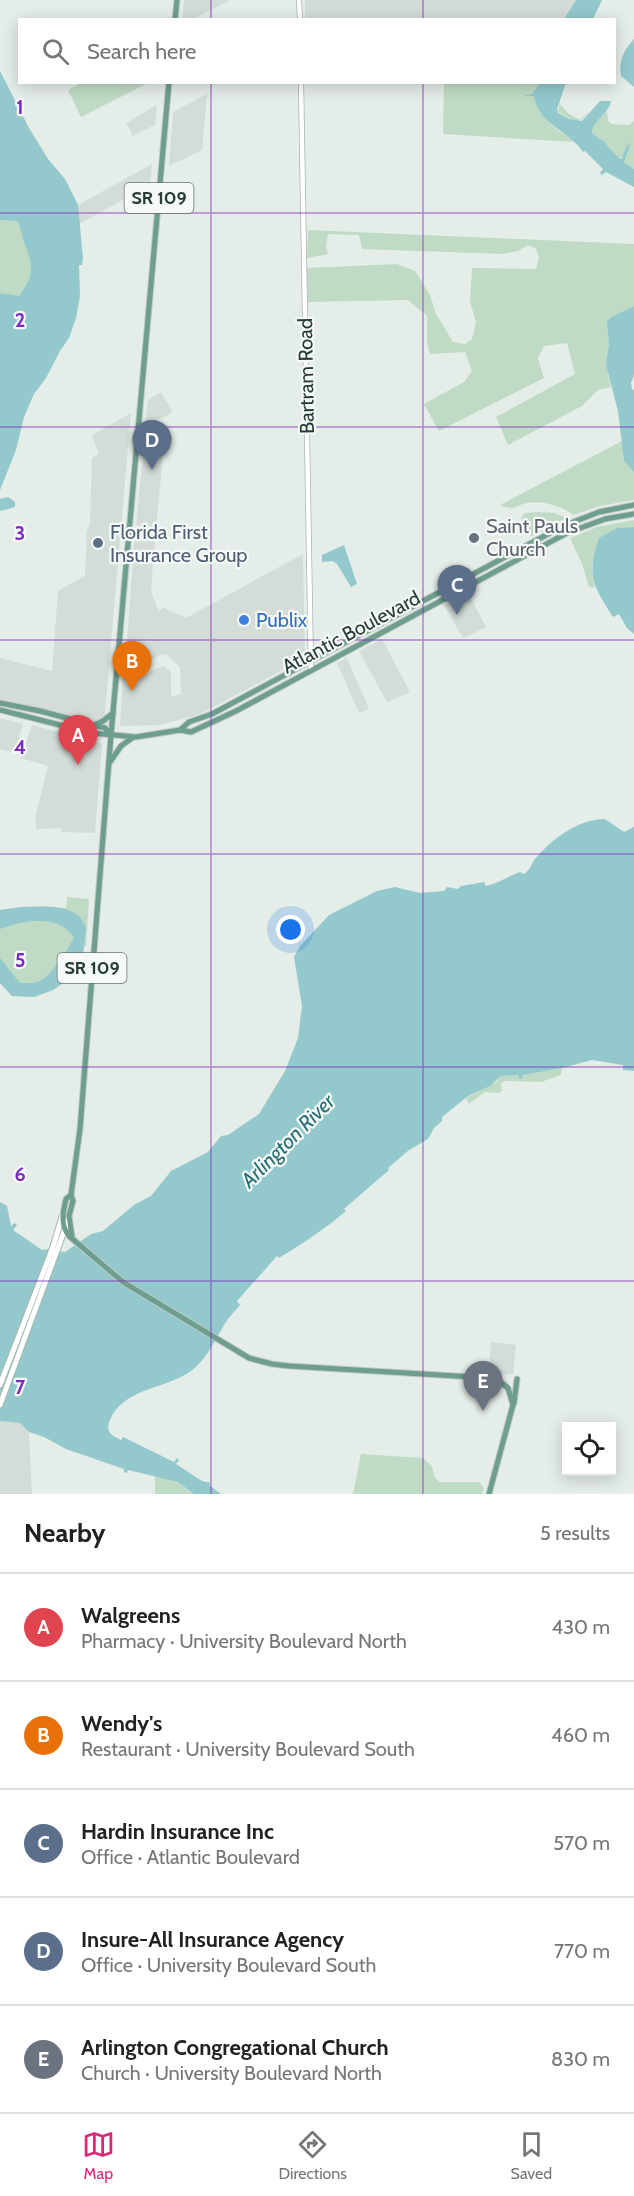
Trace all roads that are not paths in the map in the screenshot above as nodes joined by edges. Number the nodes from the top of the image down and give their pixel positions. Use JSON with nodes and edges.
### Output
{"nodes":[{"id":1,"x":177,"y":0,"type":"edge"},
{"id":2,"x":299,"y":0,"type":"edge"},
{"id":3,"x":175,"y":18,"type":"edge"},
{"id":4,"x":300,"y":18,"type":"edge"},
{"id":5,"x":169,"y":84,"type":"edge"},
{"id":6,"x":301,"y":84,"type":"edge"},
{"id":7,"x":634,"y":505,"type":"edge"},
{"id":8,"x":634,"y":514,"type":"edge"},
{"id":9,"x":311,"y":661,"type":"junction"},
{"id":10,"x":311,"y":670,"type":"junction"},
{"id":11,"x":0,"y":703,"type":"edge"},
{"id":12,"x":0,"y":710,"type":"edge"},
{"id":13,"x":113,"y":713,"type":"junction"},
{"id":14,"x":94,"y":725,"type":"junction"},
{"id":15,"x":180,"y":730,"type":"junction"},
{"id":16,"x":111,"y":735,"type":"junction"},
{"id":17,"x":133,"y":737,"type":"junction"},
{"id":18,"x":108,"y":766,"type":"junction"},
{"id":19,"x":71,"y":1196,"type":"junction"},
{"id":20,"x":69,"y":1216,"type":"junction"},
{"id":21,"x":62,"y":1217,"type":"junction"},
{"id":22,"x":65,"y":1231,"type":"junction"},
{"id":23,"x":72,"y":1237,"type":"junction"},
{"id":24,"x":56,"y":1248,"type":"junction"},
{"id":25,"x":517,"y":1379,"type":"dead end"},
{"id":26,"x":0,"y":1385,"type":"edge"},
{"id":27,"x":0,"y":1405,"type":"edge"},
{"id":28,"x":513,"y":1405,"type":"junction"},
{"id":29,"x":489,"y":1494,"type":"edge"}],
"edges":[{"from":1,"to":3,"type":"main road"},
{"from":2,"to":4,"type":"street"},
{"from":5,"to":13,"type":"main road","number":"SR 109"},
{"from":6,"to":9,"type":"street","name":"Bartram Road"},
{"from":7,"to":9,"type":"main road","name":"Atlantic Boulevard"},
{"from":8,"to":10,"type":"main road","name":"Atlantic Boulevard"},
{"from":9,"to":10,"type":"street","name":"Bartram Road"},
{"from":9,"to":15,"type":"main road","name":"Atlantic Boulevard"},
{"from":10,"to":15,"type":"main road","name":"Atlantic Boulevard"},
{"from":11,"to":14,"type":"main road","name":"Atlantic Boulevard"},
{"from":12,"to":16,"type":"main road","name":"Atlantic Boulevard"},
{"from":13,"to":14,"type":"main road"},
{"from":13,"to":16,"type":"main road","number":"SR 109"},
{"from":14,"to":16,"type":"main road","name":"Atlantic Boulevard"},
{"from":15,"to":17,"type":"main road","name":"Atlantic Boulevard"},
{"from":16,"to":17,"type":"main road","name":"Atlantic Boulevard"},
{"from":16,"to":18,"type":"main road","number":"SR 109"},
{"from":17,"to":18,"type":"main road"},
{"from":18,"to":19,"type":"main road","number":"SR 109"},
{"from":19,"to":20,"type":"main road","number":"SR 109"},
{"from":19,"to":21,"type":"main road","number":"SR 109"},
{"from":20,"to":22,"type":"main road","number":"SR 109"},
{"from":20,"to":23,"type":"main road"},
{"from":21,"to":22,"type":"main road"},
{"from":21,"to":24,"type":"main road","number":"SR 109"},
{"from":22,"to":23,"type":"main road"},
{"from":22,"to":24,"type":"main road","number":"SR 109"},
{"from":23,"to":28,"type":"main road"},
{"from":24,"to":26,"type":"main road","number":"SR 109"},
{"from":24,"to":27,"type":"main road","number":"SR 109"},
{"from":25,"to":28,"type":"main road"},
{"from":28,"to":29,"type":"main road"}]}
